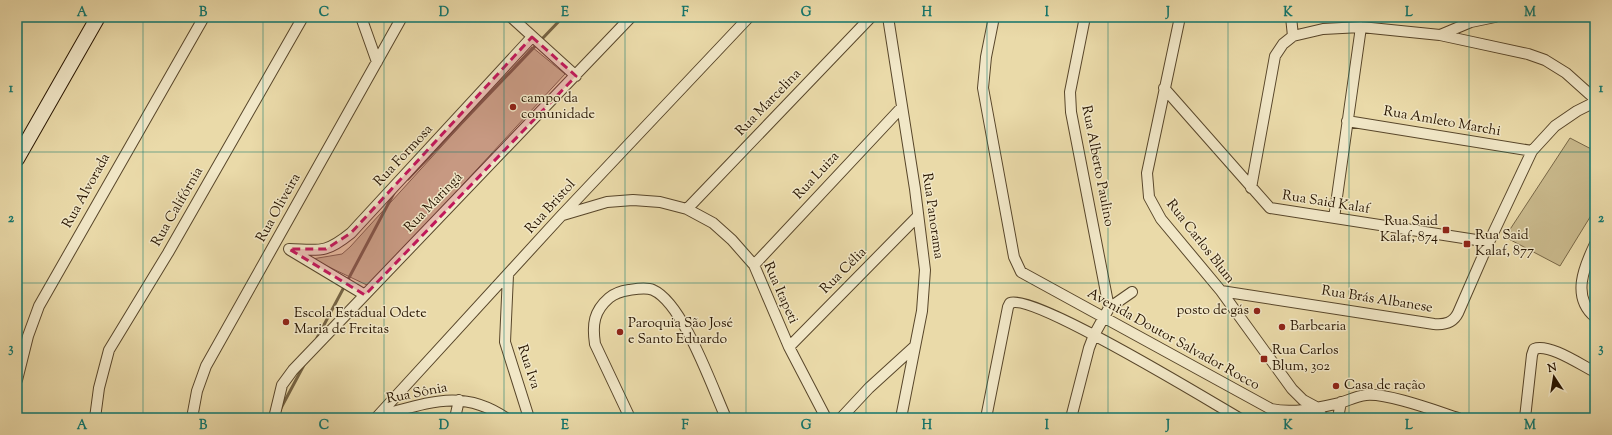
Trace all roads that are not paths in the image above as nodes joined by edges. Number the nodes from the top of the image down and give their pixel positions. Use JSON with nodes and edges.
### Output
{"nodes":[{"id":1,"x":98,"y":17,"type":"edge"},
{"id":2,"x":303,"y":17,"type":"edge"},
{"id":3,"x":361,"y":17,"type":"edge"},
{"id":4,"x":402,"y":17,"type":"edge"},
{"id":5,"x":511,"y":17,"type":"edge"},
{"id":6,"x":631,"y":17,"type":"edge"},
{"id":7,"x":749,"y":17,"type":"edge"},
{"id":8,"x":871,"y":17,"type":"edge"},
{"id":9,"x":888,"y":17,"type":"edge"},
{"id":10,"x":994,"y":17,"type":"edge"},
{"id":11,"x":1085,"y":17,"type":"edge"},
{"id":12,"x":1180,"y":17,"type":"edge"},
{"id":13,"x":1291,"y":17,"type":"edge"},
{"id":14,"x":1495,"y":17,"type":"edge"},
{"id":15,"x":202,"y":19,"type":"edge"},
{"id":16,"x":1361,"y":28,"type":"junction"},
{"id":17,"x":1440,"y":35,"type":"junction"},
{"id":18,"x":1293,"y":36,"type":"junction"},
{"id":19,"x":532,"y":37,"type":"junction"},
{"id":20,"x":377,"y":62,"type":"junction"},
{"id":21,"x":576,"y":76,"type":"junction"},
{"id":22,"x":1164,"y":88,"type":"junction"},
{"id":23,"x":1595,"y":100,"type":"edge"},
{"id":24,"x":902,"y":107,"type":"junction"},
{"id":25,"x":1347,"y":121,"type":"junction"},
{"id":26,"x":1532,"y":151,"type":"junction"},
{"id":27,"x":17,"y":159,"type":"edge"},
{"id":28,"x":1251,"y":188,"type":"junction"},
{"id":29,"x":687,"y":208,"type":"junction"},
{"id":30,"x":561,"y":216,"type":"junction"},
{"id":31,"x":918,"y":216,"type":"junction"},
{"id":32,"x":1334,"y":218,"type":"junction"},
{"id":33,"x":277,"y":240,"type":"junction"},
{"id":34,"x":1489,"y":242,"type":"junction"},
{"id":35,"x":1595,"y":244,"type":"edge"},
{"id":36,"x":289,"y":249,"type":"junction"},
{"id":37,"x":754,"y":265,"type":"junction"},
{"id":38,"x":508,"y":275,"type":"junction"},
{"id":39,"x":1221,"y":291,"type":"junction"},
{"id":40,"x":1132,"y":292,"type":"dead end"},
{"id":41,"x":365,"y":295,"type":"junction"},
{"id":42,"x":1109,"y":308,"type":"junction"},
{"id":43,"x":1595,"y":317,"type":"edge"},
{"id":44,"x":1103,"y":319,"type":"junction"},
{"id":45,"x":1094,"y":335,"type":"junction"},
{"id":46,"x":789,"y":346,"type":"junction"},
{"id":47,"x":914,"y":346,"type":"junction"},
{"id":48,"x":1595,"y":372,"type":"edge"},
{"id":49,"x":17,"y":380,"type":"edge"},
{"id":50,"x":459,"y":400,"type":"junction"},
{"id":51,"x":1341,"y":402,"type":"junction"},
{"id":52,"x":1316,"y":407,"type":"junction"},
{"id":53,"x":377,"y":417,"type":"edge"},
{"id":54,"x":95,"y":418,"type":"edge"},
{"id":55,"x":192,"y":418,"type":"edge"},
{"id":56,"x":274,"y":418,"type":"edge"},
{"id":57,"x":455,"y":418,"type":"edge"},
{"id":58,"x":506,"y":418,"type":"edge"},
{"id":59,"x":530,"y":418,"type":"edge"},
{"id":60,"x":630,"y":418,"type":"edge"},
{"id":61,"x":726,"y":418,"type":"edge"},
{"id":62,"x":826,"y":418,"type":"edge"},
{"id":63,"x":841,"y":418,"type":"edge"},
{"id":64,"x":901,"y":418,"type":"edge"},
{"id":65,"x":986,"y":418,"type":"edge"},
{"id":66,"x":1071,"y":418,"type":"edge"},
{"id":67,"x":1238,"y":418,"type":"edge"},
{"id":68,"x":1323,"y":418,"type":"edge"},
{"id":69,"x":1338,"y":418,"type":"edge"},
{"id":70,"x":1458,"y":418,"type":"edge"},
{"id":71,"x":1525,"y":418,"type":"edge"}],
"edges":[{"from":1,"to":27,"type":"main road"},
{"from":2,"to":54,"type":"street","name":"Rua Califórnia"},
{"from":3,"to":20,"type":"street"},
{"from":4,"to":20,"type":"street","name":"Rua Oliveira"},
{"from":5,"to":19,"type":"street"},
{"from":6,"to":21,"type":"street","name":"Rua Maringá"},
{"from":7,"to":30,"type":"street","name":"Rua Bristol"},
{"from":8,"to":29,"type":"street","name":"Rua Marcelina"},
{"from":9,"to":24,"type":"street","name":"Rua Panorama"},
{"from":10,"to":44,"type":"street","name":"Avenida Doutor Salvador Rocco"},
{"from":11,"to":42,"type":"street","name":"Rua Alberto Paulino"},
{"from":12,"to":22,"type":"street","name":"Rua Carlos Blum"},
{"from":13,"to":18,"type":"street"},
{"from":14,"to":17,"type":"street"},
{"from":15,"to":49,"type":"street","name":"Rua Alvorada"},
{"from":16,"to":17,"type":"street"},
{"from":16,"to":18,"type":"street"},
{"from":16,"to":25,"type":"street"},
{"from":17,"to":23,"type":"street"},
{"from":18,"to":28,"type":"street"},
{"from":19,"to":21,"type":"street"},
{"from":19,"to":36,"type":"street","name":"Rua Formosa"},
{"from":20,"to":33,"type":"street","name":"Rua Oliveira"},
{"from":21,"to":41,"type":"street","name":"Rua Maringá"},
{"from":22,"to":28,"type":"street","name":"Rua Said Kalaf"},
{"from":22,"to":39,"type":"street","name":"Rua Carlos Blum"},
{"from":23,"to":26,"type":"street","name":"Rua Brás Albanese"},
{"from":24,"to":31,"type":"street","name":"Rua Panorama"},
{"from":24,"to":37,"type":"street","name":"Rua Luiza"},
{"from":25,"to":26,"type":"street","name":"Rua Amleto Marchi"},
{"from":25,"to":32,"type":"street"},
{"from":26,"to":34,"type":"street","name":"Rua Brás Albanese"},
{"from":28,"to":32,"type":"street","name":"Rua Said Kalaf"},
{"from":29,"to":30,"type":"street","name":"Rua Itapeti"},
{"from":29,"to":37,"type":"street","name":"Rua Itapeti"},
{"from":30,"to":38,"type":"street","name":"Rua Bristol"},
{"from":31,"to":46,"type":"street","name":"Rua Célia"},
{"from":31,"to":47,"type":"street","name":"Rua Panorama"},
{"from":32,"to":34,"type":"street","name":"Rua Said Kalaf"},
{"from":33,"to":36,"type":"street"},
{"from":33,"to":55,"type":"street","name":"Rua Oliveira"},
{"from":34,"to":39,"type":"street","name":"Rua Brás Albanese"},
{"from":35,"to":43,"type":"street"},
{"from":36,"to":41,"type":"street"},
{"from":37,"to":46,"type":"street","name":"Rua Itapeti"},
{"from":38,"to":53,"type":"street","name":"Rua Bristol"},
{"from":38,"to":59,"type":"street","name":"Rua Iva"},
{"from":39,"to":52,"type":"street","name":"Rua Carlos Blum"},
{"from":40,"to":42,"type":"street"},
{"from":41,"to":56,"type":"street","name":"Rua Maringá"},
{"from":42,"to":44,"type":"street"},
{"from":44,"to":45,"type":"street"},
{"from":44,"to":52,"type":"street","name":"Avenida Doutor Salvador Rocco"},
{"from":45,"to":65,"type":"street"},
{"from":45,"to":66,"type":"street"},
{"from":45,"to":67,"type":"street"},
{"from":46,"to":62,"type":"street","name":"Rua Itapeti"},
{"from":47,"to":63,"type":"street"},
{"from":47,"to":64,"type":"street","name":"Rua Panorama"},
{"from":48,"to":71,"type":"street"},
{"from":50,"to":53,"type":"street","name":"Rua Sônia"},
{"from":50,"to":57,"type":"street"},
{"from":50,"to":58,"type":"street","name":"Rua Sônia"},
{"from":51,"to":52,"type":"street","name":"Avenida Doutor Salvador Rocco"},
{"from":51,"to":69,"type":"street"},
{"from":51,"to":70,"type":"street","name":"Avenida Doutor Salvador Rocco"},
{"from":52,"to":68,"type":"street"},
{"from":60,"to":61,"type":"street"}]}
